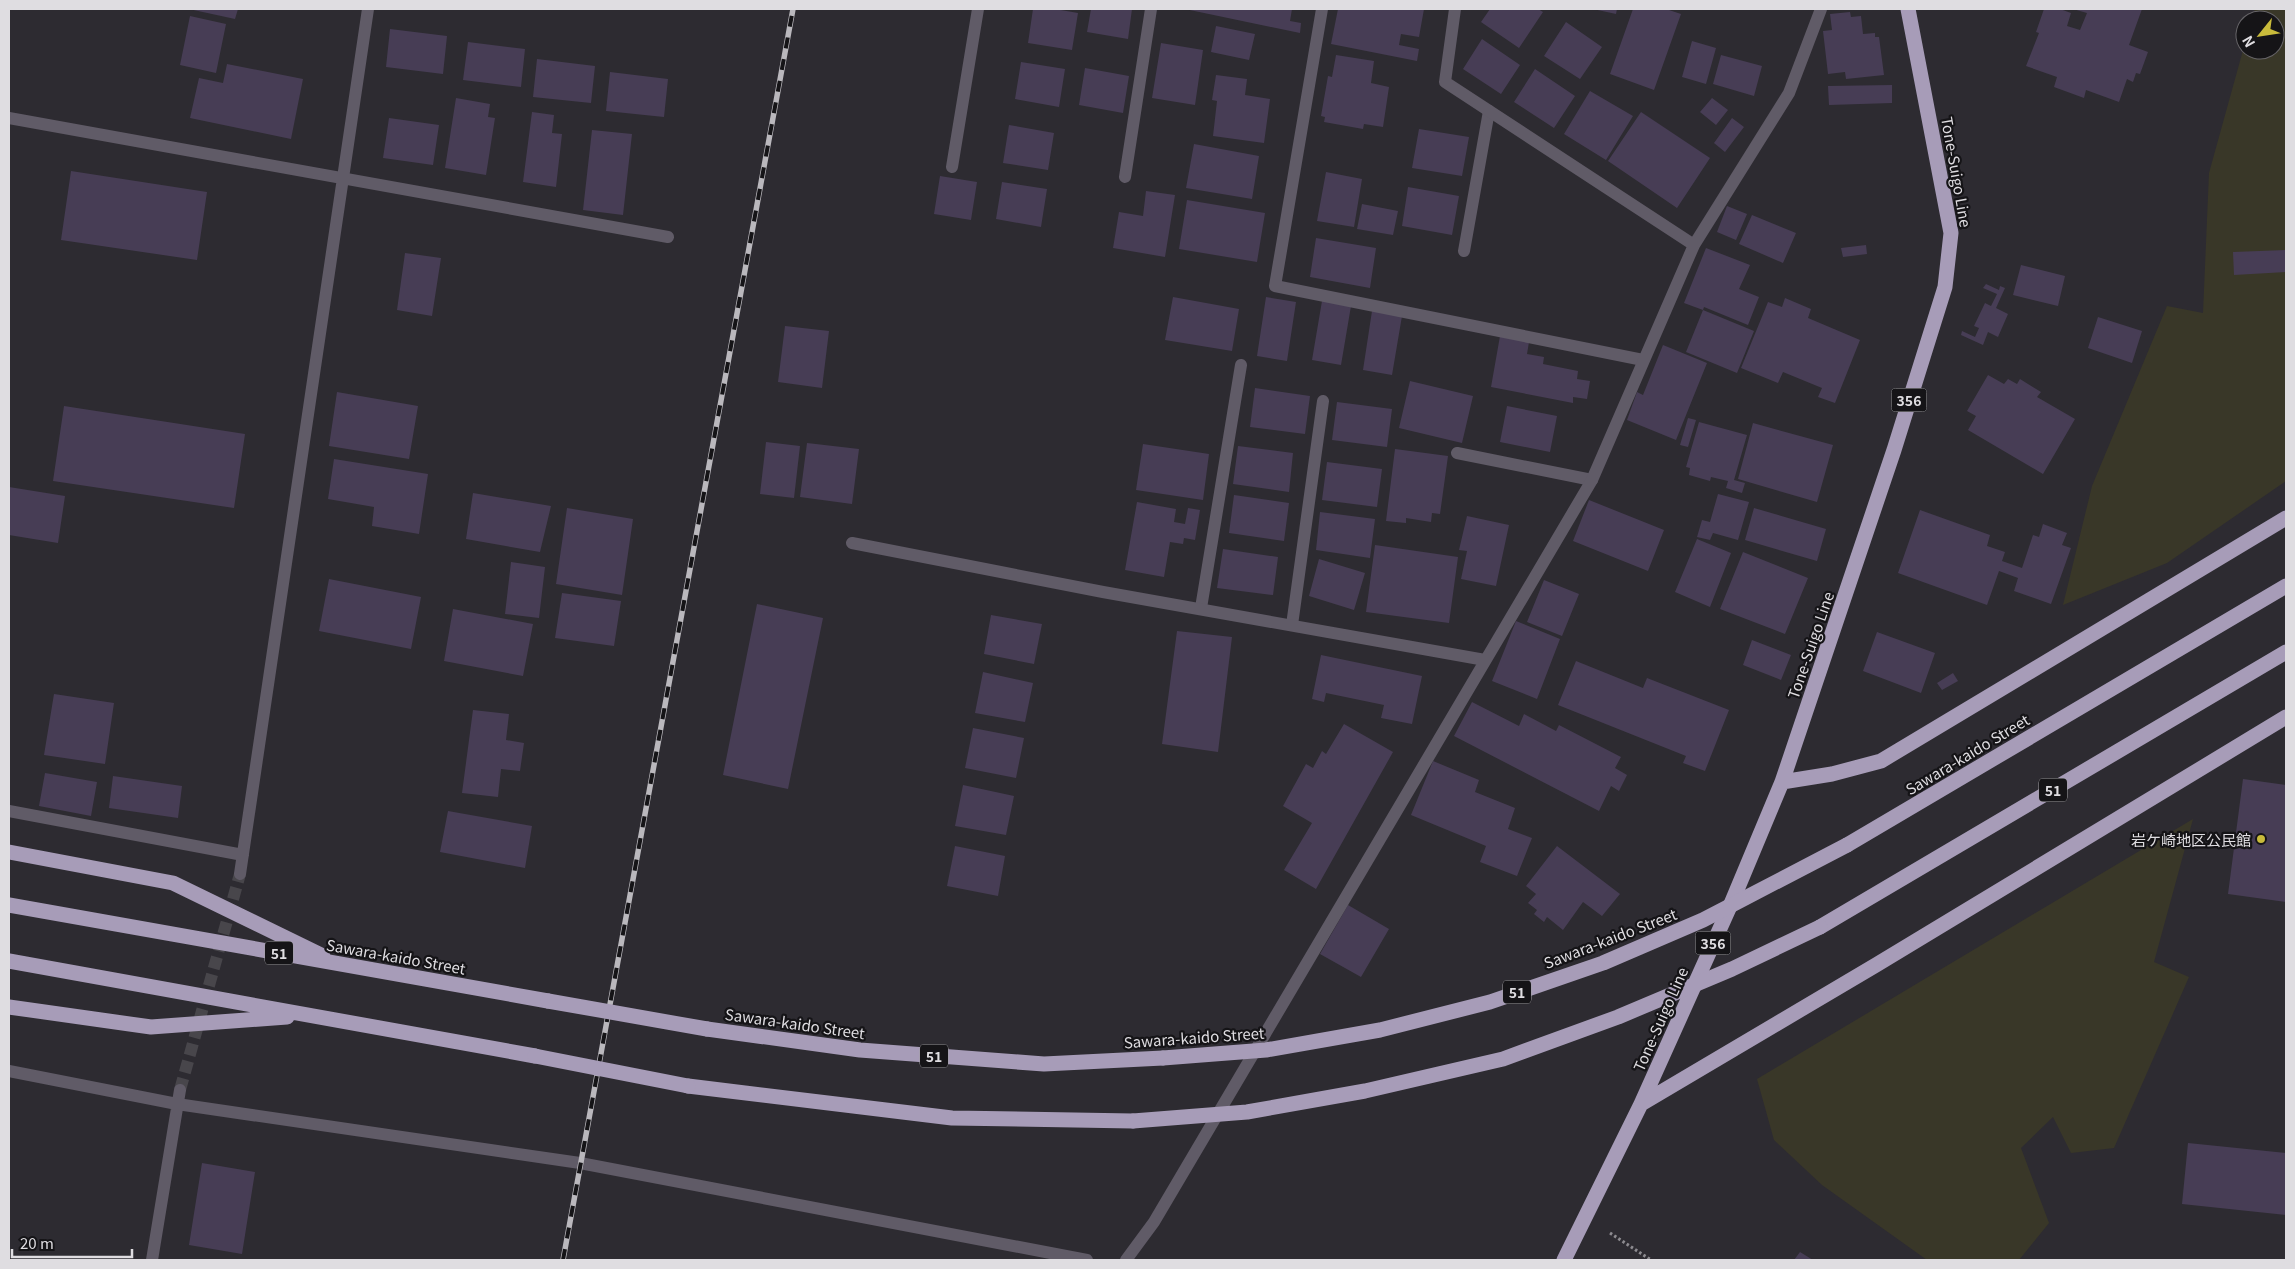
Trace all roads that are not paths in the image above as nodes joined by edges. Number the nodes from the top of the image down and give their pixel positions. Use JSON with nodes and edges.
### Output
{"nodes":[{"id":1,"x":368,"y":9,"type":"edge"},
{"id":2,"x":978,"y":9,"type":"edge"},
{"id":3,"x":1151,"y":9,"type":"edge"},
{"id":4,"x":1322,"y":9,"type":"edge"},
{"id":5,"x":1455,"y":9,"type":"edge"},
{"id":6,"x":1821,"y":9,"type":"edge"},
{"id":7,"x":1908,"y":9,"type":"edge"},
{"id":8,"x":1489,"y":111,"type":"junction"},
{"id":9,"x":9,"y":118,"type":"edge"},
{"id":10,"x":952,"y":167,"type":"dead end"},
{"id":11,"x":1125,"y":176,"type":"dead end"},
{"id":12,"x":342,"y":177,"type":"junction"},
{"id":13,"x":668,"y":237,"type":"dead end"},
{"id":14,"x":1694,"y":245,"type":"junction"},
{"id":15,"x":1464,"y":251,"type":"dead end"},
{"id":16,"x":1643,"y":360,"type":"junction"},
{"id":17,"x":1241,"y":365,"type":"dead end"},
{"id":18,"x":1322,"y":401,"type":"dead end"},
{"id":19,"x":1457,"y":453,"type":"dead end"},
{"id":20,"x":1592,"y":480,"type":"junction"},
{"id":21,"x":2286,"y":518,"type":"edge"},
{"id":22,"x":852,"y":543,"type":"dead end"},
{"id":23,"x":2286,"y":586,"type":"edge"},
{"id":24,"x":1201,"y":608,"type":"junction"},
{"id":25,"x":1292,"y":625,"type":"junction"},
{"id":26,"x":2286,"y":652,"type":"edge"},
{"id":27,"x":1485,"y":660,"type":"junction"},
{"id":28,"x":2286,"y":717,"type":"edge"},
{"id":29,"x":1782,"y":782,"type":"junction"},
{"id":30,"x":9,"y":812,"type":"edge"},
{"id":31,"x":9,"y":852,"type":"edge"},
{"id":32,"x":243,"y":855,"type":"junction"},
{"id":33,"x":240,"y":874,"type":"tunnel mouth"},
{"id":34,"x":9,"y":905,"type":"edge"},
{"id":35,"x":9,"y":961,"type":"edge"},
{"id":36,"x":340,"y":964,"type":"junction"},
{"id":37,"x":9,"y":1007,"type":"edge"},
{"id":38,"x":311,"y":1015,"type":"junction"},
{"id":39,"x":9,"y":1071,"type":"edge"},
{"id":40,"x":180,"y":1090,"type":"tunnel mouth"},
{"id":41,"x":178,"y":1104,"type":"junction"},
{"id":42,"x":1640,"y":1104,"type":"junction"},
{"id":43,"x":152,"y":1260,"type":"edge"},
{"id":44,"x":1087,"y":1260,"type":"edge"},
{"id":45,"x":1126,"y":1260,"type":"edge"},
{"id":46,"x":1564,"y":1260,"type":"edge"}],
"edges":[{"from":1,"to":12,"type":"street"},
{"from":2,"to":10,"type":"street"},
{"from":3,"to":11,"type":"street"},
{"from":4,"to":16,"type":"street"},
{"from":5,"to":8,"type":"street"},
{"from":6,"to":14,"type":"street"},
{"from":7,"to":29,"type":"highway","name":"Tone-Suigo Line","number":"356"},
{"from":8,"to":14,"type":"street"},
{"from":8,"to":15,"type":"street"},
{"from":9,"to":12,"type":"street"},
{"from":12,"to":13,"type":"street"},
{"from":12,"to":32,"type":"street"},
{"from":14,"to":16,"type":"street"},
{"from":16,"to":20,"type":"street"},
{"from":17,"to":24,"type":"street"},
{"from":18,"to":25,"type":"street"},
{"from":19,"to":20,"type":"street"},
{"from":20,"to":27,"type":"street"},
{"from":21,"to":29,"type":"highway"},
{"from":22,"to":24,"type":"street"},
{"from":23,"to":36,"type":"highway","name":"Sawara-kaido Street","number":"51","bridge":true},
{"from":24,"to":25,"type":"street"},
{"from":25,"to":27,"type":"street"},
{"from":26,"to":38,"type":"highway","number":"51","bridge":true},
{"from":27,"to":45,"type":"street"},
{"from":28,"to":42,"type":"highway"},
{"from":29,"to":42,"type":"highway","name":"Tone-Suigo Line","number":"356"},
{"from":30,"to":32,"type":"street"},
{"from":31,"to":36,"type":"highway"},
{"from":32,"to":33,"type":"street"},
{"from":34,"to":36,"type":"highway","name":"Sawara-kaido Street","number":"51"},
{"from":35,"to":38,"type":"highway","number":"51"},
{"from":37,"to":38,"type":"highway"},
{"from":39,"to":41,"type":"street"},
{"from":40,"to":41,"type":"street"},
{"from":41,"to":43,"type":"street"},
{"from":41,"to":44,"type":"street"},
{"from":42,"to":46,"type":"highway","name":"Tone-Suigo Line","number":"356"}]}
